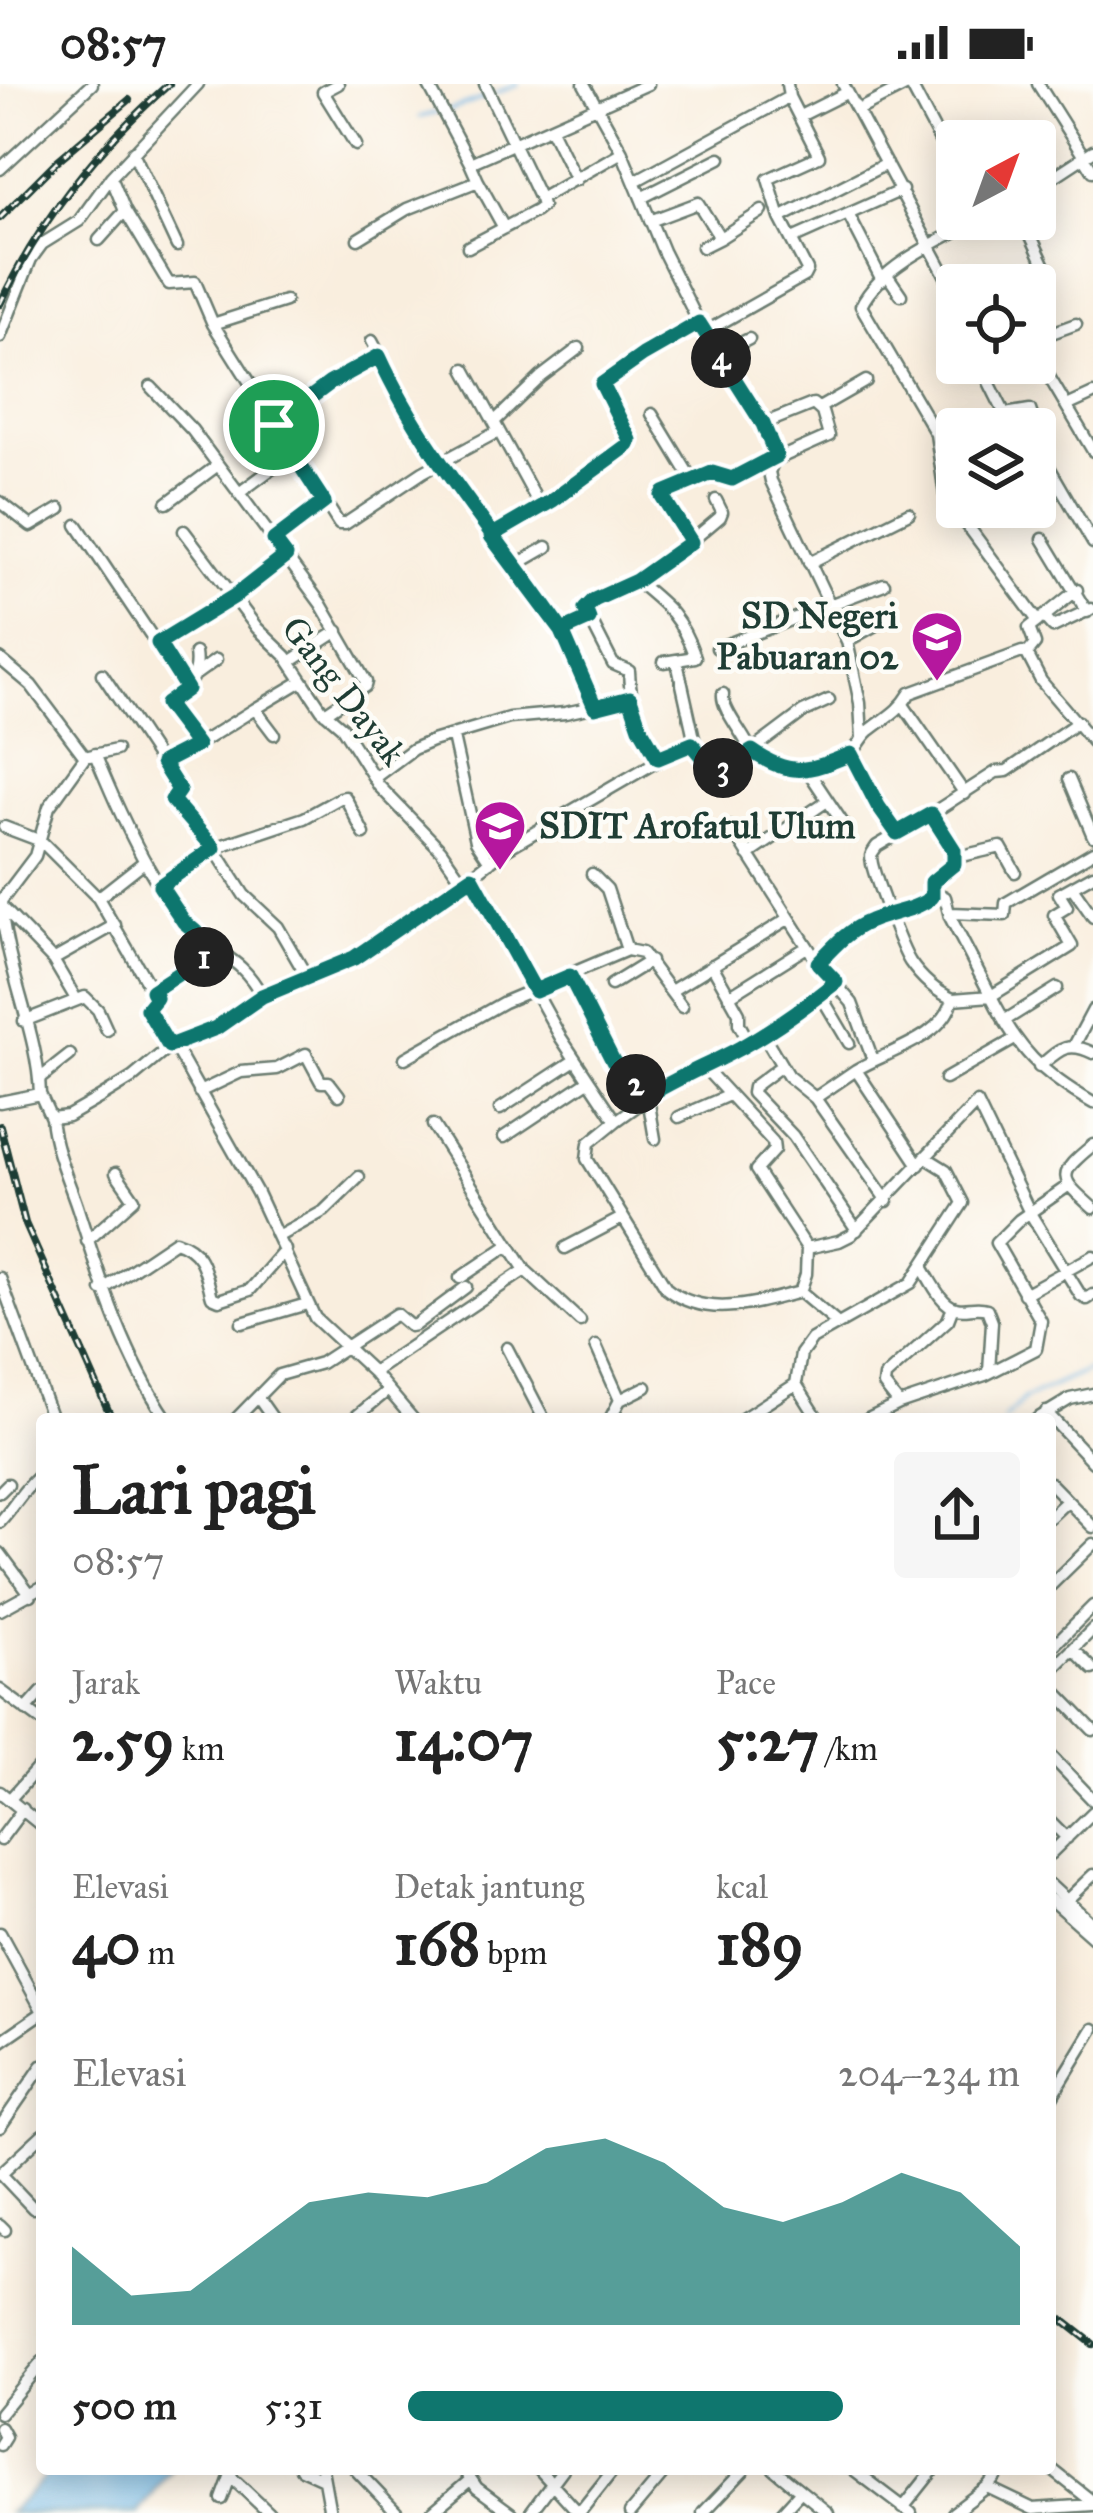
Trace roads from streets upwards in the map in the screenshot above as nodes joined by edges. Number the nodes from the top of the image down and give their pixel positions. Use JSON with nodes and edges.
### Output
{"nodes":[{"id":1,"x":92,"y":84,"type":"edge"},
{"id":2,"x":198,"y":84,"type":"edge"},
{"id":3,"x":338,"y":84,"type":"edge"},
{"id":4,"x":428,"y":84,"type":"edge"},
{"id":5,"x":584,"y":84,"type":"edge"},
{"id":6,"x":648,"y":84,"type":"edge"},
{"id":7,"x":909,"y":84,"type":"edge"},
{"id":8,"x":1038,"y":84,"type":"edge"},
{"id":9,"x":321,"y":88,"type":"edge"},
{"id":10,"x":845,"y":89,"type":"edge"},
{"id":11,"x":788,"y":91,"type":"edge"},
{"id":12,"x":489,"y":92,"type":"edge"},
{"id":13,"x":598,"y":108,"type":"junction"},
{"id":14,"x":858,"y":110,"type":"junction"},
{"id":15,"x":800,"y":116,"type":"junction"},
{"id":16,"x":551,"y":129,"type":"junction"},
{"id":17,"x":936,"y":134,"type":"edge"},
{"id":18,"x":515,"y":142,"type":"junction"},
{"id":19,"x":356,"y":145,"type":"dead end"},
{"id":20,"x":133,"y":152,"type":"junction"},
{"id":21,"x":622,"y":152,"type":"junction"},
{"id":22,"x":1089,"y":154,"type":"edge"},
{"id":23,"x":720,"y":158,"type":"dead end"},
{"id":24,"x":470,"y":163,"type":"junction"},
{"id":25,"x":886,"y":164,"type":"junction"},
{"id":26,"x":0,"y":170,"type":"edge"},
{"id":27,"x":1093,"y":171,"type":"edge"},
{"id":28,"x":1056,"y":175,"type":"edge"},
{"id":29,"x":111,"y":177,"type":"junction"},
{"id":30,"x":576,"y":180,"type":"junction"},
{"id":31,"x":478,"y":181,"type":"junction"},
{"id":32,"x":635,"y":181,"type":"junction"},
{"id":33,"x":902,"y":190,"type":"junction"},
{"id":34,"x":641,"y":197,"type":"junction"},
{"id":35,"x":540,"y":199,"type":"junction"},
{"id":36,"x":125,"y":211,"type":"junction"},
{"id":37,"x":762,"y":211,"type":"dead end"},
{"id":38,"x":848,"y":214,"type":"junction"},
{"id":39,"x":780,"y":218,"type":"junction"},
{"id":40,"x":650,"y":220,"type":"junction"},
{"id":41,"x":504,"y":228,"type":"junction"},
{"id":42,"x":720,"y":238,"type":"junction"},
{"id":43,"x":358,"y":239,"type":"dead end"},
{"id":44,"x":792,"y":239,"type":"junction"},
{"id":45,"x":99,"y":240,"type":"dead end"},
{"id":46,"x":942,"y":240,"type":"edge"},
{"id":47,"x":177,"y":246,"type":"dead end"},
{"id":48,"x":468,"y":247,"type":"dead end"},
{"id":49,"x":702,"y":247,"type":"dead end"},
{"id":50,"x":929,"y":247,"type":"junction"},
{"id":51,"x":939,"y":264,"type":"edge"},
{"id":52,"x":885,"y":278,"type":"junction"},
{"id":53,"x":901,"y":295,"type":"dead end"},
{"id":54,"x":285,"y":302,"type":"dead end"},
{"id":55,"x":213,"y":324,"type":"junction"},
{"id":56,"x":1076,"y":324,"type":"dead end"},
{"id":57,"x":702,"y":327,"type":"junction"},
{"id":58,"x":1056,"y":332,"type":"edge"},
{"id":59,"x":0,"y":338,"type":"edge"},
{"id":60,"x":749,"y":339,"type":"dead end"},
{"id":61,"x":372,"y":341,"type":"dead end"},
{"id":62,"x":579,"y":348,"type":"dead end"},
{"id":63,"x":718,"y":354,"type":"junction"},
{"id":64,"x":379,"y":356,"type":"junction"},
{"id":65,"x":466,"y":370,"type":"dead end"},
{"id":66,"x":866,"y":381,"type":"dead end"},
{"id":67,"x":991,"y":384,"type":"edge"},
{"id":68,"x":1054,"y":384,"type":"edge"},
{"id":69,"x":151,"y":387,"type":"dead end"},
{"id":70,"x":1093,"y":394,"type":"edge"},
{"id":71,"x":1067,"y":406,"type":"junction"},
{"id":72,"x":819,"y":408,"type":"junction"},
{"id":73,"x":652,"y":414,"type":"dead end"},
{"id":74,"x":763,"y":424,"type":"junction"},
{"id":75,"x":274,"y":425,"type":"junction"},
{"id":76,"x":497,"y":426,"type":"junction"},
{"id":77,"x":1093,"y":451,"type":"edge"},
{"id":78,"x":292,"y":454,"type":"junction"},
{"id":79,"x":774,"y":458,"type":"junction"},
{"id":80,"x":441,"y":461,"type":"junction"},
{"id":81,"x":218,"y":465,"type":"junction"},
{"id":82,"x":694,"y":482,"type":"junction"},
{"id":83,"x":239,"y":493,"type":"junction"},
{"id":84,"x":716,"y":500,"type":"dead end"},
{"id":85,"x":0,"y":502,"type":"edge"},
{"id":86,"x":167,"y":502,"type":"dead end"},
{"id":87,"x":324,"y":502,"type":"junction"},
{"id":88,"x":541,"y":508,"type":"junction"},
{"id":89,"x":60,"y":509,"type":"dead end"},
{"id":90,"x":909,"y":513,"type":"dead end"},
{"id":91,"x":77,"y":525,"type":"dead end"},
{"id":92,"x":184,"y":531,"type":"dead end"},
{"id":93,"x":491,"y":536,"type":"junction"},
{"id":94,"x":1043,"y":539,"type":"dead end"},
{"id":95,"x":274,"y":540,"type":"junction"},
{"id":96,"x":691,"y":542,"type":"junction"},
{"id":97,"x":1093,"y":543,"type":"edge"},
{"id":98,"x":548,"y":547,"type":"dead end"},
{"id":99,"x":286,"y":556,"type":"junction"},
{"id":100,"x":809,"y":563,"type":"junction"},
{"id":101,"x":514,"y":566,"type":"junction"},
{"id":102,"x":636,"y":581,"type":"junction"},
{"id":103,"x":884,"y":584,"type":"dead end"},
{"id":104,"x":1077,"y":590,"type":"junction"},
{"id":105,"x":235,"y":596,"type":"junction"},
{"id":106,"x":828,"y":605,"type":"junction"},
{"id":107,"x":1090,"y":610,"type":"edge"},
{"id":108,"x":890,"y":617,"type":"dead end"},
{"id":109,"x":589,"y":619,"type":"junction"},
{"id":110,"x":1041,"y":619,"type":"junction"},
{"id":111,"x":338,"y":631,"type":"junction"},
{"id":112,"x":562,"y":631,"type":"junction"},
{"id":113,"x":847,"y":641,"type":"junction"},
{"id":114,"x":158,"y":643,"type":"junction"},
{"id":115,"x":717,"y":648,"type":"dead end"},
{"id":116,"x":195,"y":653,"type":"dead end"},
{"id":117,"x":1027,"y":654,"type":"junction"},
{"id":118,"x":0,"y":659,"type":"edge"},
{"id":119,"x":216,"y":660,"type":"dead end"},
{"id":120,"x":290,"y":662,"type":"junction"},
{"id":121,"x":103,"y":674,"type":"dead end"},
{"id":122,"x":195,"y":675,"type":"junction"},
{"id":123,"x":302,"y":681,"type":"junction"},
{"id":124,"x":187,"y":689,"type":"junction"},
{"id":125,"x":723,"y":694,"type":"dead end"},
{"id":126,"x":630,"y":698,"type":"junction"},
{"id":127,"x":829,"y":700,"type":"dead end"},
{"id":128,"x":904,"y":706,"type":"junction"},
{"id":129,"x":595,"y":707,"type":"junction"},
{"id":130,"x":255,"y":709,"type":"junction"},
{"id":131,"x":325,"y":713,"type":"junction"},
{"id":132,"x":1078,"y":722,"type":"junction"},
{"id":133,"x":274,"y":734,"type":"dead end"},
{"id":134,"x":453,"y":737,"type":"junction"},
{"id":135,"x":862,"y":738,"type":"junction"},
{"id":136,"x":1093,"y":742,"type":"edge"},
{"id":137,"x":197,"y":745,"type":"junction"},
{"id":138,"x":696,"y":747,"type":"junction"},
{"id":139,"x":116,"y":750,"type":"dead end"},
{"id":140,"x":752,"y":751,"type":"junction"},
{"id":141,"x":851,"y":754,"type":"junction"},
{"id":142,"x":90,"y":756,"type":"junction"},
{"id":143,"x":658,"y":758,"type":"junction"},
{"id":144,"x":162,"y":763,"type":"junction"},
{"id":145,"x":808,"y":771,"type":"junction"},
{"id":146,"x":374,"y":778,"type":"junction"},
{"id":147,"x":1069,"y":779,"type":"dead end"},
{"id":148,"x":964,"y":794,"type":"junction"},
{"id":149,"x":827,"y":801,"type":"junction"},
{"id":150,"x":931,"y":814,"type":"junction"},
{"id":151,"x":842,"y":823,"type":"dead end"},
{"id":152,"x":4,"y":826,"type":"dead end"},
{"id":153,"x":731,"y":827,"type":"dead end"},
{"id":154,"x":897,"y":833,"type":"junction"},
{"id":155,"x":364,"y":834,"type":"dead end"},
{"id":156,"x":1093,"y":836,"type":"edge"},
{"id":157,"x":40,"y":841,"type":"junction"},
{"id":158,"x":214,"y":848,"type":"junction"},
{"id":159,"x":1093,"y":852,"type":"edge"},
{"id":160,"x":748,"y":855,"type":"junction"},
{"id":161,"x":957,"y":857,"type":"junction"},
{"id":162,"x":145,"y":861,"type":"junction"},
{"id":163,"x":490,"y":862,"type":"junction"},
{"id":164,"x":1015,"y":872,"type":"dead end"},
{"id":165,"x":592,"y":874,"type":"dead end"},
{"id":166,"x":1093,"y":875,"type":"edge"},
{"id":167,"x":468,"y":880,"type":"junction"},
{"id":168,"x":160,"y":886,"type":"junction"},
{"id":169,"x":1072,"y":887,"type":"junction"},
{"id":170,"x":933,"y":892,"type":"junction"},
{"id":171,"x":98,"y":898,"type":"junction"},
{"id":172,"x":1,"y":906,"type":"edge"},
{"id":173,"x":950,"y":913,"type":"junction"},
{"id":174,"x":892,"y":914,"type":"junction"},
{"id":175,"x":1093,"y":917,"type":"edge"},
{"id":176,"x":788,"y":919,"type":"junction"},
{"id":177,"x":116,"y":925,"type":"junction"},
{"id":178,"x":807,"y":947,"type":"junction"},
{"id":179,"x":216,"y":949,"type":"junction"},
{"id":180,"x":627,"y":950,"type":"junction"},
{"id":181,"x":53,"y":960,"type":"junction"},
{"id":182,"x":650,"y":962,"type":"junction"},
{"id":183,"x":818,"y":963,"type":"junction"},
{"id":184,"x":712,"y":965,"type":"junction"},
{"id":185,"x":307,"y":976,"type":"junction"},
{"id":186,"x":570,"y":976,"type":"junction"},
{"id":187,"x":836,"y":982,"type":"junction"},
{"id":188,"x":611,"y":985,"type":"dead end"},
{"id":189,"x":1057,"y":988,"type":"dead end"},
{"id":190,"x":152,"y":991,"type":"junction"},
{"id":191,"x":535,"y":991,"type":"junction"},
{"id":192,"x":671,"y":991,"type":"junction"},
{"id":193,"x":820,"y":994,"type":"junction"},
{"id":194,"x":262,"y":996,"type":"junction"},
{"id":195,"x":729,"y":996,"type":"junction"},
{"id":196,"x":991,"y":996,"type":"junction"},
{"id":197,"x":953,"y":999,"type":"junction"},
{"id":198,"x":76,"y":1000,"type":"junction"},
{"id":199,"x":682,"y":1007,"type":"dead end"},
{"id":200,"x":1093,"y":1010,"type":"edge"},
{"id":201,"x":24,"y":1021,"type":"junction"},
{"id":202,"x":1004,"y":1021,"type":"junction"},
{"id":203,"x":107,"y":1030,"type":"dead end"},
{"id":204,"x":763,"y":1034,"type":"junction"},
{"id":205,"x":1015,"y":1039,"type":"junction"},
{"id":206,"x":749,"y":1042,"type":"junction"},
{"id":207,"x":849,"y":1043,"type":"dead end"},
{"id":208,"x":1075,"y":1044,"type":"junction"},
{"id":209,"x":171,"y":1045,"type":"junction"},
{"id":210,"x":1093,"y":1053,"type":"edge"},
{"id":211,"x":70,"y":1055,"type":"dead end"},
{"id":212,"x":405,"y":1058,"type":"dead end"},
{"id":213,"x":575,"y":1060,"type":"junction"},
{"id":214,"x":873,"y":1060,"type":"junction"},
{"id":215,"x":702,"y":1065,"type":"junction"},
{"id":216,"x":781,"y":1066,"type":"junction"},
{"id":217,"x":1039,"y":1067,"type":"junction"},
{"id":218,"x":856,"y":1070,"type":"junction"},
{"id":219,"x":42,"y":1077,"type":"junction"},
{"id":220,"x":945,"y":1079,"type":"dead end"},
{"id":221,"x":588,"y":1081,"type":"junction"},
{"id":222,"x":200,"y":1091,"type":"junction"},
{"id":223,"x":34,"y":1095,"type":"junction"},
{"id":224,"x":339,"y":1095,"type":"dead end"},
{"id":225,"x":729,"y":1095,"type":"junction"},
{"id":226,"x":646,"y":1097,"type":"junction"},
{"id":227,"x":814,"y":1098,"type":"junction"},
{"id":228,"x":0,"y":1102,"type":"edge"},
{"id":229,"x":1093,"y":1103,"type":"edge"},
{"id":230,"x":500,"y":1109,"type":"dead end"},
{"id":231,"x":679,"y":1117,"type":"dead end"},
{"id":232,"x":51,"y":1118,"type":"junction"},
{"id":233,"x":616,"y":1121,"type":"junction"},
{"id":234,"x":433,"y":1125,"type":"dead end"},
{"id":235,"x":504,"y":1137,"type":"dead end"},
{"id":236,"x":655,"y":1139,"type":"dead end"},
{"id":237,"x":1093,"y":1145,"type":"edge"},
{"id":238,"x":922,"y":1161,"type":"junction"},
{"id":239,"x":116,"y":1172,"type":"dead end"},
{"id":240,"x":359,"y":1178,"type":"dead end"},
{"id":241,"x":1068,"y":1186,"type":"junction"},
{"id":242,"x":887,"y":1201,"type":"junction"},
{"id":243,"x":1093,"y":1208,"type":"edge"},
{"id":244,"x":1030,"y":1213,"type":"junction"},
{"id":245,"x":622,"y":1218,"type":"junction"},
{"id":246,"x":857,"y":1230,"type":"junction"},
{"id":247,"x":278,"y":1236,"type":"junction"},
{"id":248,"x":87,"y":1240,"type":"junction"},
{"id":249,"x":509,"y":1245,"type":"junction"},
{"id":250,"x":565,"y":1248,"type":"dead end"},
{"id":251,"x":807,"y":1248,"type":"junction"},
{"id":252,"x":284,"y":1250,"type":"junction"},
{"id":253,"x":1093,"y":1256,"type":"edge"},
{"id":254,"x":449,"y":1263,"type":"dead end"},
{"id":255,"x":922,"y":1268,"type":"junction"},
{"id":256,"x":525,"y":1270,"type":"junction"},
{"id":257,"x":1066,"y":1271,"type":"junction"},
{"id":258,"x":0,"y":1278,"type":"edge"},
{"id":259,"x":463,"y":1283,"type":"junction"},
{"id":260,"x":102,"y":1290,"type":"junction"},
{"id":261,"x":800,"y":1292,"type":"junction"},
{"id":262,"x":1024,"y":1294,"type":"junction"},
{"id":263,"x":1093,"y":1295,"type":"edge"},
{"id":264,"x":477,"y":1302,"type":"junction"},
{"id":265,"x":307,"y":1304,"type":"junction"},
{"id":266,"x":953,"y":1307,"type":"junction"},
{"id":267,"x":5,"y":1308,"type":"edge"},
{"id":268,"x":580,"y":1322,"type":"dead end"},
{"id":269,"x":242,"y":1323,"type":"dead end"},
{"id":270,"x":838,"y":1324,"type":"junction"},
{"id":271,"x":343,"y":1346,"type":"junction"},
{"id":272,"x":596,"y":1346,"type":"dead end"},
{"id":273,"x":507,"y":1348,"type":"dead end"},
{"id":274,"x":373,"y":1372,"type":"junction"},
{"id":275,"x":989,"y":1372,"type":"junction"},
{"id":276,"x":796,"y":1384,"type":"junction"},
{"id":277,"x":646,"y":1387,"type":"dead end"},
{"id":278,"x":387,"y":1391,"type":"junction"},
{"id":279,"x":1092,"y":1397,"type":"edge"},
{"id":280,"x":259,"y":1399,"type":"junction"},
{"id":281,"x":620,"y":1400,"type":"junction"},
{"id":282,"x":899,"y":1404,"type":"junction"},
{"id":283,"x":49,"y":1413,"type":"edge"},
{"id":284,"x":164,"y":1413,"type":"edge"},
{"id":285,"x":243,"y":1413,"type":"edge"},
{"id":286,"x":269,"y":1413,"type":"edge"},
{"id":287,"x":360,"y":1413,"type":"edge"},
{"id":288,"x":407,"y":1413,"type":"edge"},
{"id":289,"x":541,"y":1413,"type":"edge"},
{"id":290,"x":613,"y":1413,"type":"edge"},
{"id":291,"x":751,"y":1413,"type":"edge"},
{"id":292,"x":814,"y":1413,"type":"edge"},
{"id":293,"x":880,"y":1413,"type":"edge"},
{"id":294,"x":1045,"y":1413,"type":"edge"},
{"id":295,"x":1056,"y":1429,"type":"edge"},
{"id":296,"x":1093,"y":1462,"type":"edge"},
{"id":297,"x":36,"y":1478,"type":"edge"},
{"id":298,"x":1056,"y":1489,"type":"edge"},
{"id":299,"x":1067,"y":1501,"type":"junction"},
{"id":300,"x":1056,"y":1511,"type":"edge"},
{"id":301,"x":0,"y":1522,"type":"edge"},
{"id":302,"x":1093,"y":1527,"type":"edge"},
{"id":303,"x":1093,"y":1544,"type":"edge"},
{"id":304,"x":0,"y":1553,"type":"edge"},
{"id":305,"x":1056,"y":1580,"type":"edge"},
{"id":306,"x":36,"y":1592,"type":"edge"},
{"id":307,"x":36,"y":1595,"type":"edge"},
{"id":308,"x":1093,"y":1606,"type":"edge"},
{"id":309,"x":0,"y":1610,"type":"edge"},
{"id":310,"x":1093,"y":1629,"type":"edge"},
{"id":311,"x":1056,"y":1643,"type":"edge"},
{"id":312,"x":1073,"y":1649,"type":"junction"},
{"id":313,"x":1056,"y":1666,"type":"edge"},
{"id":314,"x":1093,"y":1669,"type":"edge"},
{"id":315,"x":0,"y":1690,"type":"edge"},
{"id":316,"x":1056,"y":1692,"type":"edge"},
{"id":317,"x":36,"y":1699,"type":"edge"},
{"id":318,"x":26,"y":1710,"type":"junction"},
{"id":319,"x":36,"y":1717,"type":"edge"},
{"id":320,"x":1093,"y":1730,"type":"edge"},
{"id":321,"x":1056,"y":1761,"type":"edge"},
{"id":322,"x":36,"y":1768,"type":"edge"},
{"id":323,"x":5,"y":1796,"type":"edge"},
{"id":324,"x":1093,"y":1800,"type":"edge"},
{"id":325,"x":23,"y":1809,"type":"junction"},
{"id":326,"x":1093,"y":1812,"type":"edge"},
{"id":327,"x":36,"y":1821,"type":"edge"},
{"id":328,"x":1056,"y":1827,"type":"edge"},
{"id":329,"x":1067,"y":1838,"type":"junction"},
{"id":330,"x":0,"y":1840,"type":"edge"},
{"id":331,"x":1056,"y":1848,"type":"edge"},
{"id":332,"x":1093,"y":1875,"type":"edge"},
{"id":333,"x":1059,"y":1902,"type":"edge"},
{"id":334,"x":1093,"y":1925,"type":"edge"},
{"id":335,"x":1093,"y":1937,"type":"edge"},
{"id":336,"x":2,"y":1943,"type":"edge"},
{"id":337,"x":36,"y":1982,"type":"edge"},
{"id":338,"x":32,"y":1989,"type":"junction"},
{"id":339,"x":36,"y":1998,"type":"edge"},
{"id":340,"x":36,"y":2016,"type":"edge"},
{"id":341,"x":1093,"y":2029,"type":"edge"},
{"id":342,"x":0,"y":2042,"type":"edge"},
{"id":343,"x":36,"y":2075,"type":"edge"},
{"id":344,"x":1056,"y":2087,"type":"edge"},
{"id":345,"x":0,"y":2127,"type":"edge"},
{"id":346,"x":36,"y":2141,"type":"edge"},
{"id":347,"x":0,"y":2174,"type":"edge"},
{"id":348,"x":33,"y":2208,"type":"dead end"},
{"id":349,"x":36,"y":2369,"type":"edge"},
{"id":350,"x":0,"y":2413,"type":"edge"},
{"id":351,"x":0,"y":2428,"type":"edge"},
{"id":352,"x":0,"y":2445,"type":"edge"},
{"id":353,"x":1056,"y":2473,"type":"edge"},
{"id":354,"x":231,"y":2475,"type":"edge"},
{"id":355,"x":234,"y":2475,"type":"edge"},
{"id":356,"x":322,"y":2475,"type":"edge"},
{"id":357,"x":361,"y":2475,"type":"edge"},
{"id":358,"x":466,"y":2475,"type":"edge"},
{"id":359,"x":468,"y":2475,"type":"edge"},
{"id":360,"x":545,"y":2475,"type":"edge"},
{"id":361,"x":558,"y":2475,"type":"edge"},
{"id":362,"x":609,"y":2475,"type":"edge"},
{"id":363,"x":663,"y":2475,"type":"edge"},
{"id":364,"x":739,"y":2475,"type":"edge"},
{"id":365,"x":781,"y":2475,"type":"edge"},
{"id":366,"x":866,"y":2475,"type":"edge"},
{"id":367,"x":930,"y":2475,"type":"edge"},
{"id":368,"x":997,"y":2475,"type":"edge"},
{"id":369,"x":552,"y":2483,"type":"junction"},
{"id":370,"x":988,"y":2487,"type":"junction"},
{"id":371,"x":801,"y":2491,"type":"junction"},
{"id":372,"x":222,"y":2499,"type":"dead end"},
{"id":373,"x":1093,"y":2504,"type":"edge"},
{"id":374,"x":907,"y":2510,"type":"edge"},
{"id":375,"x":269,"y":2513,"type":"edge"},
{"id":376,"x":330,"y":2513,"type":"edge"},
{"id":377,"x":398,"y":2513,"type":"edge"},
{"id":378,"x":431,"y":2513,"type":"edge"},
{"id":379,"x":511,"y":2513,"type":"edge"},
{"id":380,"x":530,"y":2513,"type":"edge"},
{"id":381,"x":579,"y":2513,"type":"edge"},
{"id":382,"x":630,"y":2513,"type":"edge"},
{"id":383,"x":703,"y":2513,"type":"edge"},
{"id":384,"x":781,"y":2513,"type":"edge"},
{"id":385,"x":828,"y":2513,"type":"edge"},
{"id":386,"x":953,"y":2513,"type":"edge"}],
"edges":[{"from":1,"to":26,"type":"street"},
{"from":2,"to":20,"type":"street"},
{"from":3,"to":9,"type":"street"},
{"from":4,"to":24,"type":"street"},
{"from":5,"to":13,"type":"street"},
{"from":6,"to":13,"type":"street"},
{"from":7,"to":14,"type":"street"},
{"from":7,"to":17,"type":"street"},
{"from":8,"to":22,"type":"street"},
{"from":9,"to":19,"type":"street"},
{"from":10,"to":14,"type":"street"},
{"from":10,"to":15,"type":"street"},
{"from":11,"to":15,"type":"street"},
{"from":11,"to":32,"type":"street"},
{"from":12,"to":18,"type":"street"},
{"from":13,"to":16,"type":"street"},
{"from":13,"to":21,"type":"street"},
{"from":14,"to":25,"type":"street"},
{"from":15,"to":39,"type":"street"},
{"from":16,"to":18,"type":"street"},
{"from":16,"to":30,"type":"street"},
{"from":18,"to":24,"type":"street"},
{"from":18,"to":35,"type":"street"},
{"from":20,"to":29,"type":"street"},
{"from":20,"to":47,"type":"street"},
{"from":21,"to":30,"type":"street"},
{"from":21,"to":32,"type":"street"},
{"from":22,"to":27,"type":"street"},
{"from":22,"to":28,"type":"street"},
{"from":23,"to":34,"type":"street"},
{"from":24,"to":31,"type":"street"},
{"from":25,"to":33,"type":"street"},
{"from":25,"to":39,"type":"street"},
{"from":29,"to":36,"type":"street"},
{"from":29,"to":59,"type":"street"},
{"from":30,"to":35,"type":"street"},
{"from":31,"to":41,"type":"street"},
{"from":31,"to":43,"type":"street"},
{"from":32,"to":34,"type":"street"},
{"from":33,"to":38,"type":"street"},
{"from":33,"to":50,"type":"street"},
{"from":34,"to":40,"type":"street"},
{"from":35,"to":41,"type":"street"},
{"from":36,"to":45,"type":"street"},
{"from":36,"to":55,"type":"street"},
{"from":37,"to":42,"type":"street"},
{"from":38,"to":44,"type":"street"},
{"from":38,"to":52,"type":"street"},
{"from":39,"to":44,"type":"street"},
{"from":40,"to":42,"type":"street"},
{"from":40,"to":57,"type":"street"},
{"from":41,"to":48,"type":"street"},
{"from":42,"to":49,"type":"street"},
{"from":44,"to":57,"type":"street"},
{"from":46,"to":50,"type":"street"},
{"from":50,"to":51,"type":"street"},
{"from":50,"to":52,"type":"street"},
{"from":52,"to":53,"type":"street"},
{"from":52,"to":110,"type":"street"},
{"from":54,"to":55,"type":"street"},
{"from":55,"to":75,"type":"street"},
{"from":56,"to":58,"type":"street"},
{"from":57,"to":63,"type":"street"},
{"from":57,"to":88,"type":"street"},
{"from":60,"to":63,"type":"street"},
{"from":61,"to":64,"type":"street"},
{"from":62,"to":76,"type":"street"},
{"from":63,"to":74,"type":"street"},
{"from":64,"to":75,"type":"street"},
{"from":64,"to":80,"type":"street"},
{"from":65,"to":76,"type":"street"},
{"from":66,"to":72,"type":"street"},
{"from":67,"to":97,"type":"street"},
{"from":68,"to":71,"type":"street"},
{"from":69,"to":81,"type":"street"},
{"from":70,"to":71,"type":"street"},
{"from":71,"to":77,"type":"street"},
{"from":72,"to":74,"type":"street"},
{"from":72,"to":79,"type":"street"},
{"from":73,"to":82,"type":"street"},
{"from":74,"to":79,"type":"street"},
{"from":75,"to":78,"type":"street"},
{"from":76,"to":80,"type":"street"},
{"from":76,"to":88,"type":"street"},
{"from":78,"to":83,"type":"street"},
{"from":78,"to":87,"type":"street"},
{"from":79,"to":82,"type":"street"},
{"from":79,"to":100,"type":"street"},
{"from":80,"to":87,"type":"street"},
{"from":80,"to":93,"type":"street"},
{"from":81,"to":83,"type":"street"},
{"from":81,"to":86,"type":"street"},
{"from":82,"to":96,"type":"street"},
{"from":83,"to":95,"type":"street"},
{"from":84,"to":96,"type":"street"},
{"from":85,"to":89,"type":"street"},
{"from":87,"to":95,"type":"street"},
{"from":88,"to":93,"type":"street"},
{"from":90,"to":100,"type":"street"},
{"from":91,"to":114,"type":"street"},
{"from":92,"to":105,"type":"street","name":"Gang Dayak"},
{"from":93,"to":101,"type":"street"},
{"from":94,"to":104,"type":"street"},
{"from":95,"to":99,"type":"street"},
{"from":96,"to":102,"type":"street"},
{"from":98,"to":101,"type":"street"},
{"from":99,"to":105,"type":"street"},
{"from":99,"to":111,"type":"street"},
{"from":100,"to":106,"type":"street"},
{"from":101,"to":112,"type":"street"},
{"from":102,"to":109,"type":"street"},
{"from":102,"to":138,"type":"street"},
{"from":103,"to":106,"type":"street"},
{"from":104,"to":107,"type":"street"},
{"from":104,"to":110,"type":"street"},
{"from":105,"to":114,"type":"street"},
{"from":105,"to":120,"type":"street","name":"Gang Dayak"},
{"from":106,"to":113,"type":"street"},
{"from":106,"to":115,"type":"street"},
{"from":107,"to":110,"type":"street"},
{"from":108,"to":113,"type":"street"},
{"from":109,"to":112,"type":"street"},
{"from":109,"to":126,"type":"street"},
{"from":110,"to":117,"type":"street"},
{"from":111,"to":120,"type":"street"},
{"from":111,"to":131,"type":"street"},
{"from":112,"to":129,"type":"street"},
{"from":113,"to":135,"type":"street"},
{"from":114,"to":124,"type":"street"},
{"from":116,"to":122,"type":"street"},
{"from":117,"to":128,"type":"street"},
{"from":117,"to":132,"type":"street"},
{"from":118,"to":142,"type":"street"},
{"from":119,"to":122,"type":"street"},
{"from":120,"to":123,"type":"street","name":"Gang Dayak"},
{"from":121,"to":144,"type":"street"},
{"from":122,"to":124,"type":"street"},
{"from":123,"to":130,"type":"street"},
{"from":123,"to":131,"type":"street","name":"Gang Dayak"},
{"from":124,"to":137,"type":"street"},
{"from":125,"to":140,"type":"street"},
{"from":126,"to":129,"type":"street"},
{"from":126,"to":143,"type":"street"},
{"from":127,"to":140,"type":"street"},
{"from":128,"to":135,"type":"street"},
{"from":128,"to":148,"type":"street"},
{"from":129,"to":134,"type":"street"},
{"from":130,"to":133,"type":"street"},
{"from":130,"to":137,"type":"street"},
{"from":131,"to":146,"type":"street","name":"Gang Dayak"},
{"from":132,"to":136,"type":"street"},
{"from":132,"to":148,"type":"street"},
{"from":134,"to":146,"type":"street"},
{"from":134,"to":163,"type":"street"},
{"from":135,"to":141,"type":"street"},
{"from":137,"to":144,"type":"street"},
{"from":138,"to":140,"type":"street"},
{"from":138,"to":143,"type":"street"},
{"from":139,"to":142,"type":"street"},
{"from":140,"to":145,"type":"street"},
{"from":141,"to":145,"type":"street"},
{"from":141,"to":154,"type":"street"},
{"from":142,"to":157,"type":"street"},
{"from":142,"to":162,"type":"street"},
{"from":143,"to":163,"type":"street"},
{"from":144,"to":158,"type":"street"},
{"from":145,"to":149,"type":"street"},
{"from":146,"to":167,"type":"street","name":"Gang Dayak"},
{"from":147,"to":156,"type":"street"},
{"from":148,"to":150,"type":"street"},
{"from":149,"to":151,"type":"street"},
{"from":149,"to":160,"type":"street"},
{"from":150,"to":154,"type":"street"},
{"from":150,"to":161,"type":"street"},
{"from":152,"to":157,"type":"street"},
{"from":153,"to":160,"type":"street"},
{"from":154,"to":174,"type":"street"},
{"from":155,"to":158,"type":"street"},
{"from":157,"to":171,"type":"street"},
{"from":157,"to":172,"type":"street"},
{"from":158,"to":168,"type":"street"},
{"from":158,"to":185,"type":"street"},
{"from":159,"to":173,"type":"street"},
{"from":160,"to":176,"type":"street"},
{"from":161,"to":164,"type":"street"},
{"from":161,"to":170,"type":"street"},
{"from":162,"to":168,"type":"street"},
{"from":162,"to":171,"type":"street"},
{"from":163,"to":167,"type":"street"},
{"from":165,"to":180,"type":"street"},
{"from":166,"to":169,"type":"street"},
{"from":167,"to":185,"type":"street"},
{"from":167,"to":191,"type":"street","name":"Gang Dayak"},
{"from":168,"to":179,"type":"street"},
{"from":169,"to":175,"type":"street"},
{"from":169,"to":196,"type":"street"},
{"from":170,"to":173,"type":"street"},
{"from":170,"to":174,"type":"street"},
{"from":171,"to":177,"type":"street"},
{"from":172,"to":181,"type":"street"},
{"from":172,"to":201,"type":"street"},
{"from":173,"to":196,"type":"street"},
{"from":174,"to":183,"type":"street"},
{"from":174,"to":197,"type":"street"},
{"from":176,"to":178,"type":"street"},
{"from":176,"to":184,"type":"street"},
{"from":177,"to":181,"type":"street"},
{"from":177,"to":190,"type":"street"},
{"from":178,"to":183,"type":"street"},
{"from":178,"to":195,"type":"street"},
{"from":179,"to":190,"type":"street"},
{"from":179,"to":194,"type":"street"},
{"from":180,"to":182,"type":"street"},
{"from":180,"to":186,"type":"street"},
{"from":181,"to":198,"type":"street"},
{"from":182,"to":188,"type":"street"},
{"from":182,"to":192,"type":"street"},
{"from":183,"to":187,"type":"street"},
{"from":184,"to":192,"type":"street"},
{"from":184,"to":195,"type":"street"},
{"from":185,"to":194,"type":"street"},
{"from":186,"to":191,"type":"street"},
{"from":186,"to":226,"type":"street"},
{"from":187,"to":193,"type":"street"},
{"from":187,"to":214,"type":"street"},
{"from":189,"to":202,"type":"street"},
{"from":190,"to":209,"type":"street"},
{"from":191,"to":212,"type":"street"},
{"from":191,"to":213,"type":"street","name":"Gang Dayak"},
{"from":192,"to":199,"type":"street"},
{"from":193,"to":204,"type":"street"},
{"from":193,"to":207,"type":"street"},
{"from":194,"to":209,"type":"street"},
{"from":195,"to":206,"type":"street"},
{"from":196,"to":197,"type":"street"},
{"from":196,"to":202,"type":"street"},
{"from":197,"to":214,"type":"street"},
{"from":198,"to":201,"type":"street"},
{"from":198,"to":203,"type":"street"},
{"from":200,"to":208,"type":"street"},
{"from":201,"to":219,"type":"street"},
{"from":202,"to":205,"type":"street"},
{"from":204,"to":206,"type":"street"},
{"from":204,"to":216,"type":"street"},
{"from":205,"to":217,"type":"street"},
{"from":205,"to":220,"type":"street"},
{"from":206,"to":215,"type":"street"},
{"from":208,"to":210,"type":"street"},
{"from":208,"to":217,"type":"street"},
{"from":209,"to":222,"type":"street"},
{"from":209,"to":232,"type":"street"},
{"from":211,"to":219,"type":"street"},
{"from":213,"to":221,"type":"street","name":"Gang Dayak"},
{"from":213,"to":230,"type":"street"},
{"from":214,"to":218,"type":"street"},
{"from":215,"to":225,"type":"street"},
{"from":215,"to":226,"type":"street"},
{"from":216,"to":227,"type":"street"},
{"from":216,"to":246,"type":"street"},
{"from":217,"to":229,"type":"street"},
{"from":218,"to":227,"type":"street"},
{"from":218,"to":238,"type":"street"},
{"from":219,"to":223,"type":"street"},
{"from":221,"to":233,"type":"street","name":"Gang Dayak"},
{"from":221,"to":235,"type":"street"},
{"from":222,"to":224,"type":"street"},
{"from":222,"to":247,"type":"street"},
{"from":223,"to":228,"type":"street"},
{"from":223,"to":232,"type":"street"},
{"from":225,"to":231,"type":"street"},
{"from":225,"to":251,"type":"street"},
{"from":226,"to":233,"type":"street"},
{"from":226,"to":236,"type":"street"},
{"from":227,"to":242,"type":"street"},
{"from":232,"to":248,"type":"street"},
{"from":233,"to":245,"type":"street"},
{"from":234,"to":249,"type":"street"},
{"from":237,"to":241,"type":"street"},
{"from":238,"to":242,"type":"street"},
{"from":238,"to":244,"type":"street"},
{"from":238,"to":255,"type":"street"},
{"from":239,"to":248,"type":"street"},
{"from":240,"to":247,"type":"street"},
{"from":241,"to":243,"type":"street"},
{"from":241,"to":244,"type":"street"},
{"from":242,"to":246,"type":"street"},
{"from":244,"to":257,"type":"street"},
{"from":244,"to":262,"type":"street"},
{"from":245,"to":250,"type":"street"},
{"from":245,"to":261,"type":"street"},
{"from":246,"to":251,"type":"street"},
{"from":247,"to":252,"type":"street"},
{"from":248,"to":260,"type":"street"},
{"from":249,"to":256,"type":"street"},
{"from":249,"to":259,"type":"street"},
{"from":251,"to":261,"type":"street"},
{"from":252,"to":260,"type":"street"},
{"from":252,"to":265,"type":"street"},
{"from":253,"to":257,"type":"street"},
{"from":254,"to":259,"type":"street"},
{"from":255,"to":266,"type":"street"},
{"from":255,"to":270,"type":"street"},
{"from":256,"to":264,"type":"street"},
{"from":256,"to":268,"type":"street"},
{"from":257,"to":262,"type":"street"},
{"from":257,"to":263,"type":"street"},
{"from":258,"to":267,"type":"street"},
{"from":259,"to":264,"type":"street"},
{"from":259,"to":271,"type":"street"},
{"from":260,"to":284,"type":"street"},
{"from":261,"to":270,"type":"street"},
{"from":262,"to":275,"type":"street"},
{"from":264,"to":274,"type":"street"},
{"from":265,"to":269,"type":"street"},
{"from":265,"to":271,"type":"street"},
{"from":266,"to":275,"type":"street"},
{"from":266,"to":282,"type":"street"},
{"from":267,"to":283,"type":"street"},
{"from":270,"to":276,"type":"street"},
{"from":271,"to":274,"type":"street"},
{"from":271,"to":280,"type":"street"},
{"from":272,"to":281,"type":"street"},
{"from":273,"to":289,"type":"street"},
{"from":274,"to":278,"type":"street"},
{"from":275,"to":282,"type":"street"},
{"from":276,"to":291,"type":"street"},
{"from":276,"to":292,"type":"street"},
{"from":277,"to":281,"type":"street"},
{"from":278,"to":287,"type":"street"},
{"from":278,"to":288,"type":"street"},
{"from":279,"to":294,"type":"street"},
{"from":280,"to":285,"type":"street"},
{"from":280,"to":286,"type":"street"},
{"from":281,"to":290,"type":"street"},
{"from":282,"to":293,"type":"street"},
{"from":295,"to":296,"type":"street"},
{"from":297,"to":301,"type":"street"},
{"from":298,"to":299,"type":"street"},
{"from":299,"to":300,"type":"street"},
{"from":299,"to":302,"type":"street"},
{"from":303,"to":305,"type":"street"},
{"from":304,"to":306,"type":"street"},
{"from":307,"to":309,"type":"street"},
{"from":308,"to":311,"type":"street"},
{"from":310,"to":312,"type":"street"},
{"from":312,"to":313,"type":"street"},
{"from":312,"to":314,"type":"street"},
{"from":315,"to":318,"type":"street"},
{"from":316,"to":320,"type":"street"},
{"from":317,"to":318,"type":"street"},
{"from":318,"to":319,"type":"street"},
{"from":321,"to":324,"type":"street"},
{"from":322,"to":323,"type":"street"},
{"from":323,"to":325,"type":"street"},
{"from":325,"to":327,"type":"street"},
{"from":325,"to":330,"type":"street"},
{"from":326,"to":329,"type":"street"},
{"from":328,"to":329,"type":"street"},
{"from":329,"to":331,"type":"street"},
{"from":332,"to":333,"type":"street"},
{"from":333,"to":334,"type":"street"},
{"from":333,"to":335,"type":"street"},
{"from":336,"to":338,"type":"street"},
{"from":337,"to":338,"type":"street"},
{"from":338,"to":339,"type":"street"},
{"from":340,"to":342,"type":"street"},
{"from":341,"to":344,"type":"street"},
{"from":343,"to":345,"type":"street"},
{"from":346,"to":347,"type":"street"},
{"from":347,"to":348,"type":"street"},
{"from":349,"to":350,"type":"street"},
{"from":351,"to":352,"type":"street"},
{"from":353,"to":373,"type":"street"},
{"from":354,"to":372,"type":"street"},
{"from":355,"to":375,"type":"street"},
{"from":356,"to":376,"type":"street"},
{"from":357,"to":377,"type":"street"},
{"from":358,"to":378,"type":"street"},
{"from":359,"to":379,"type":"street"},
{"from":360,"to":369,"type":"street"},
{"from":361,"to":369,"type":"street"},
{"from":362,"to":381,"type":"street"},
{"from":363,"to":382,"type":"street"},
{"from":364,"to":383,"type":"street"},
{"from":365,"to":371,"type":"street"},
{"from":366,"to":374,"type":"street"},
{"from":367,"to":374,"type":"street"},
{"from":368,"to":370,"type":"street"},
{"from":369,"to":380,"type":"street"},
{"from":369,"to":381,"type":"street"},
{"from":370,"to":373,"type":"street"},
{"from":370,"to":386,"type":"street"},
{"from":371,"to":384,"type":"street"},
{"from":371,"to":385,"type":"street"}]}
